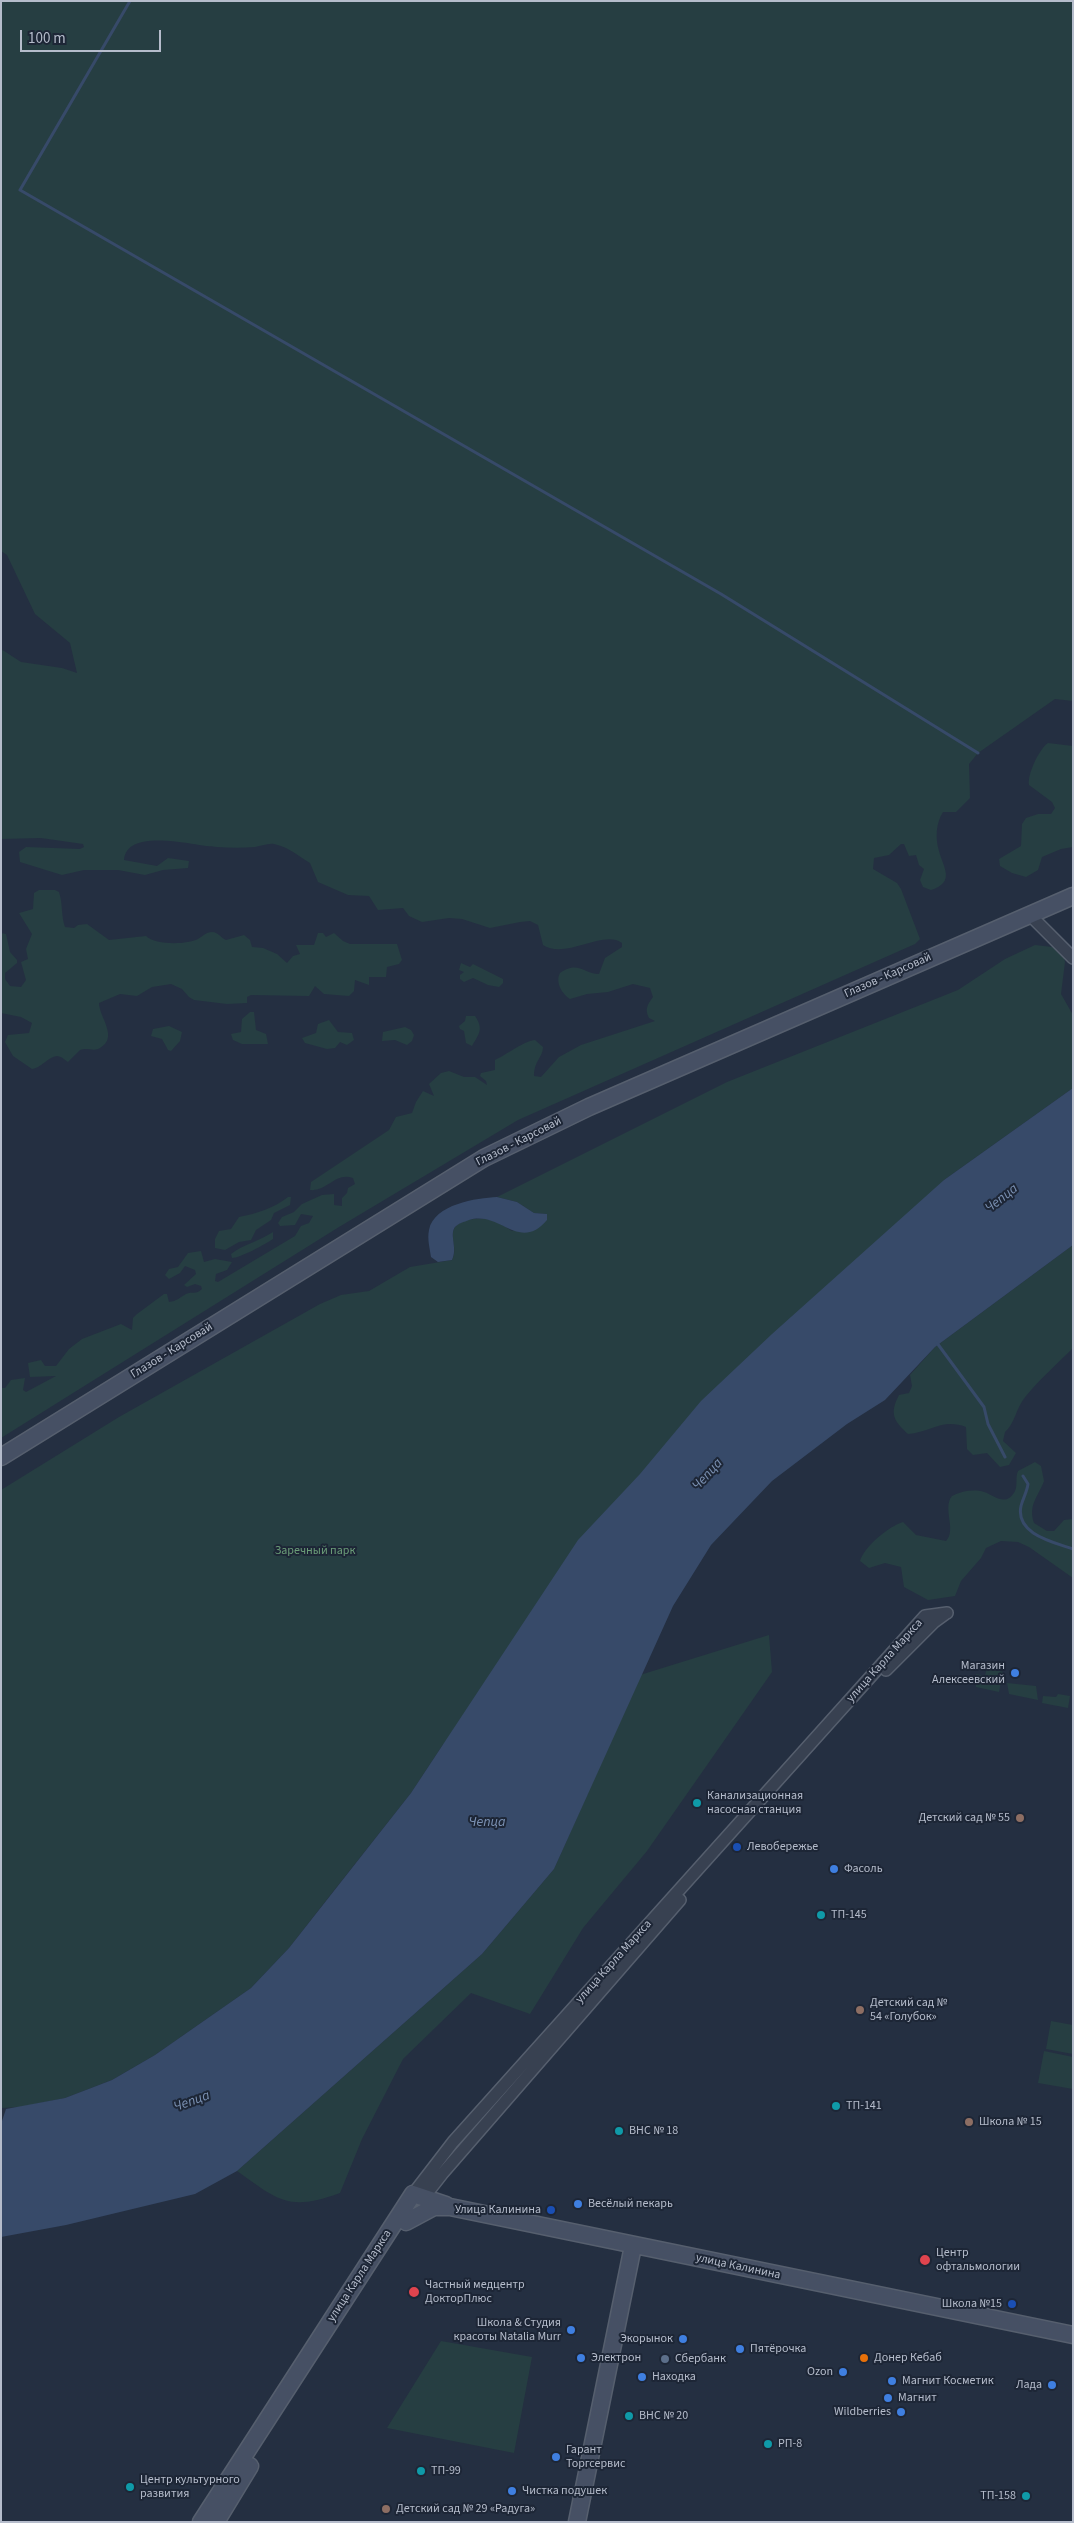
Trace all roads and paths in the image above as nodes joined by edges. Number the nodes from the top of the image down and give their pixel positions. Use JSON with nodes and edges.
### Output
{"nodes":[{"id":1,"x":1073,"y":896,"type":"edge"},
{"id":2,"x":1030,"y":915,"type":"junction"},
{"id":3,"x":1073,"y":958,"type":"edge"},
{"id":4,"x":1,"y":1457,"type":"edge"},
{"id":5,"x":442,"y":2174,"type":"junction"},
{"id":6,"x":419,"y":2196,"type":"junction"},
{"id":7,"x":450,"y":2207,"type":"junction"},
{"id":8,"x":406,"y":2222,"type":"junction"},
{"id":9,"x":633,"y":2246,"type":"junction"},
{"id":10,"x":1073,"y":2335,"type":"edge"},
{"id":11,"x":201,"y":2522,"type":"edge"},
{"id":12,"x":216,"y":2522,"type":"edge"},
{"id":13,"x":577,"y":2522,"type":"edge"}],
"edges":[{"from":1,"to":2,"type":"street","name":"Глазов - Карсовай"},
{"from":2,"to":3,"type":"street"},
{"from":2,"to":4,"type":"street","name":"Глазов - Карсовай"},
{"from":5,"to":6,"type":"street","name":"улица Карла Маркса"},
{"from":5,"to":6,"type":"street","name":"улица Карла Маркса"},
{"from":5,"to":7,"type":"street"},
{"from":6,"to":7,"type":"street"},
{"from":6,"to":8,"type":"street","name":"улица Карла Маркса"},
{"from":6,"to":11,"type":"street","name":"улица Карла Маркса"},
{"from":7,"to":8,"type":"street","name":"улица Калинина"},
{"from":7,"to":9,"type":"street","name":"улица Калинина"},
{"from":8,"to":12,"type":"street","name":"улица Карла Маркса"},
{"from":9,"to":10,"type":"street","name":"улица Калинина"},
{"from":9,"to":13,"type":"street"}]}
